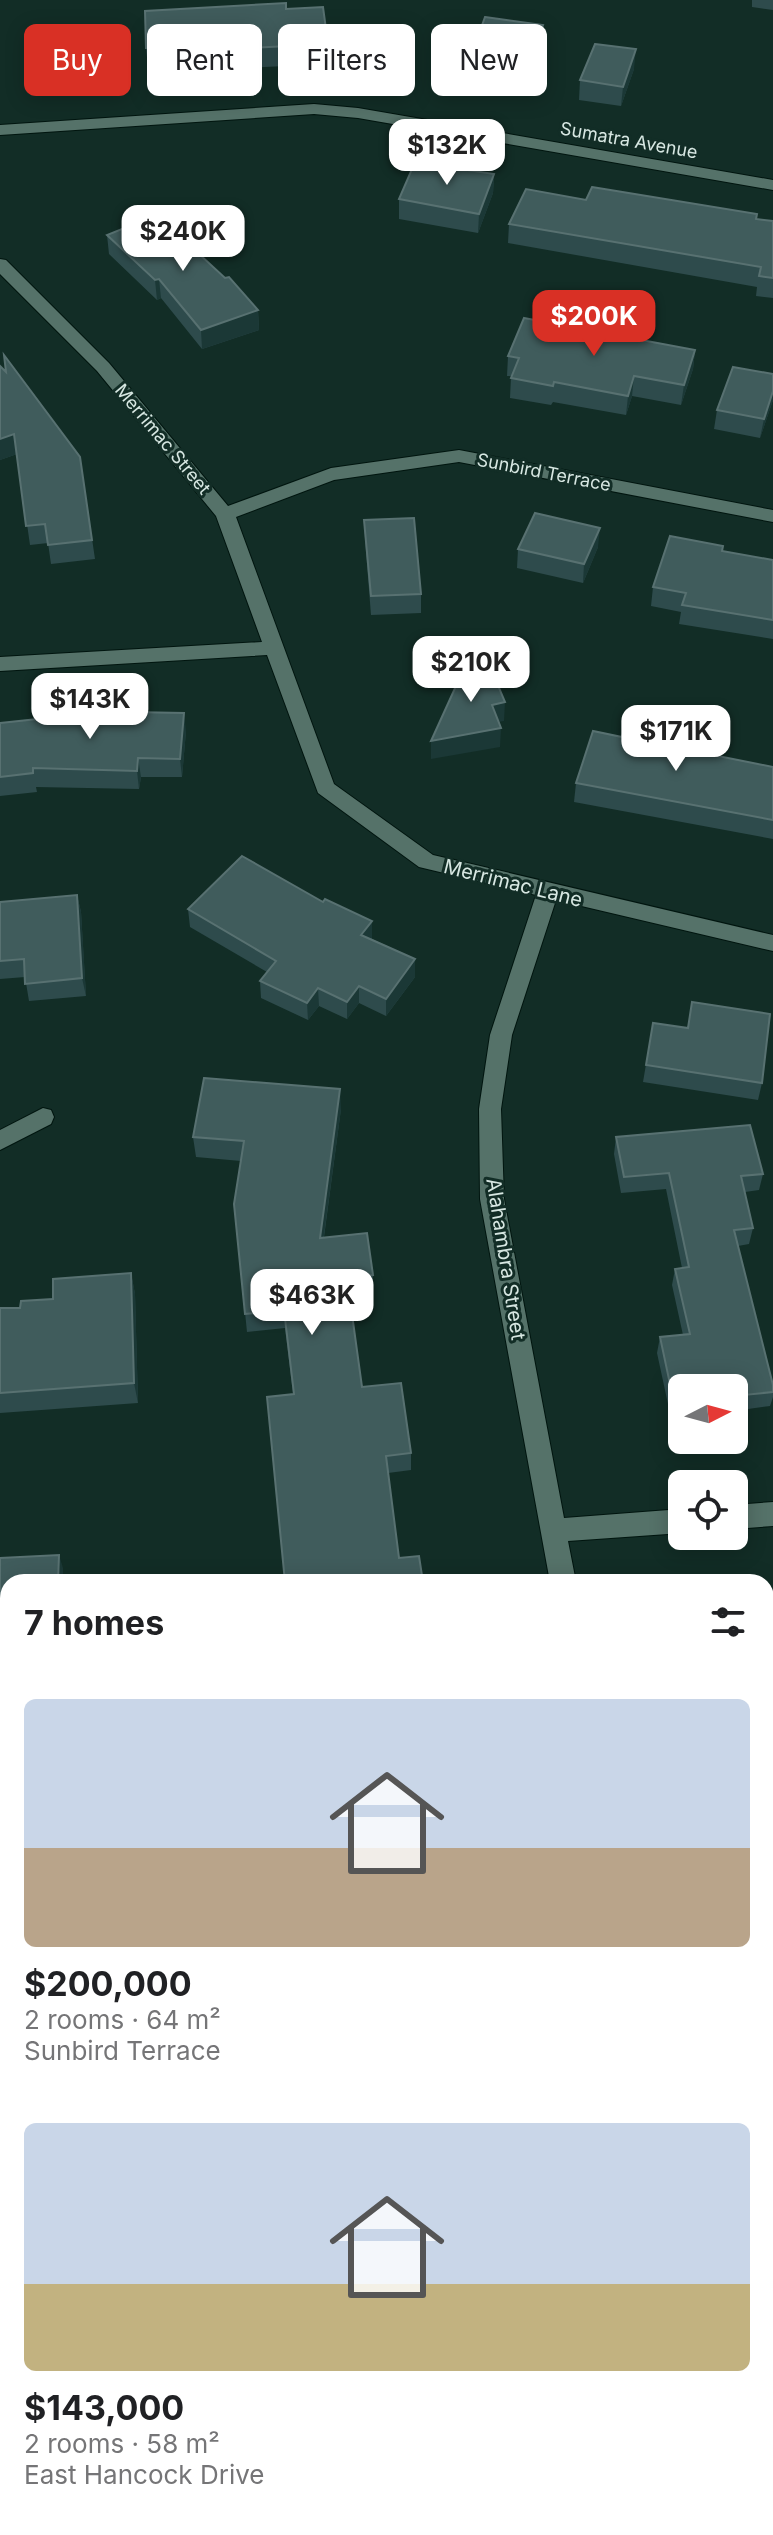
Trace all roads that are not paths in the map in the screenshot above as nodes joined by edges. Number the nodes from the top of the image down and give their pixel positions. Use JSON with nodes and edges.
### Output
{"nodes":[{"id":1,"x":0,"y":130,"type":"edge"},
{"id":2,"x":773,"y":185,"type":"edge"},
{"id":3,"x":0,"y":264,"type":"edge"},
{"id":4,"x":225,"y":514,"type":"junction"},
{"id":5,"x":773,"y":516,"type":"edge"},
{"id":6,"x":273,"y":648,"type":"junction"},
{"id":7,"x":0,"y":664,"type":"edge"},
{"id":8,"x":548,"y":892,"type":"junction"},
{"id":9,"x":773,"y":943,"type":"edge"},
{"id":10,"x":43,"y":1117,"type":"dead end"},
{"id":11,"x":0,"y":1141,"type":"edge"},
{"id":12,"x":773,"y":1514,"type":"edge"},
{"id":13,"x":748,"y":1516,"type":"edge"},
{"id":14,"x":668,"y":1522,"type":"edge"},
{"id":15,"x":555,"y":1530,"type":"junction"},
{"id":16,"x":562,"y":1574,"type":"edge"}],
"edges":[{"from":1,"to":2,"type":"street","name":"Sumatra Avenue"},
{"from":3,"to":4,"type":"street","name":"Merrimac Street"},
{"from":4,"to":5,"type":"street","name":"Sunbird Terrace"},
{"from":4,"to":6,"type":"street","name":"Merrimac Street"},
{"from":6,"to":7,"type":"street"},
{"from":6,"to":8,"type":"street","name":"Merrimac Lane"},
{"from":8,"to":9,"type":"street","name":"Merrimac Lane"},
{"from":8,"to":15,"type":"street","name":"Alahambra Street"},
{"from":10,"to":11,"type":"street"},
{"from":12,"to":13,"type":"street"},
{"from":14,"to":15,"type":"street"},
{"from":15,"to":16,"type":"street","name":"Alahambra Street"}]}
